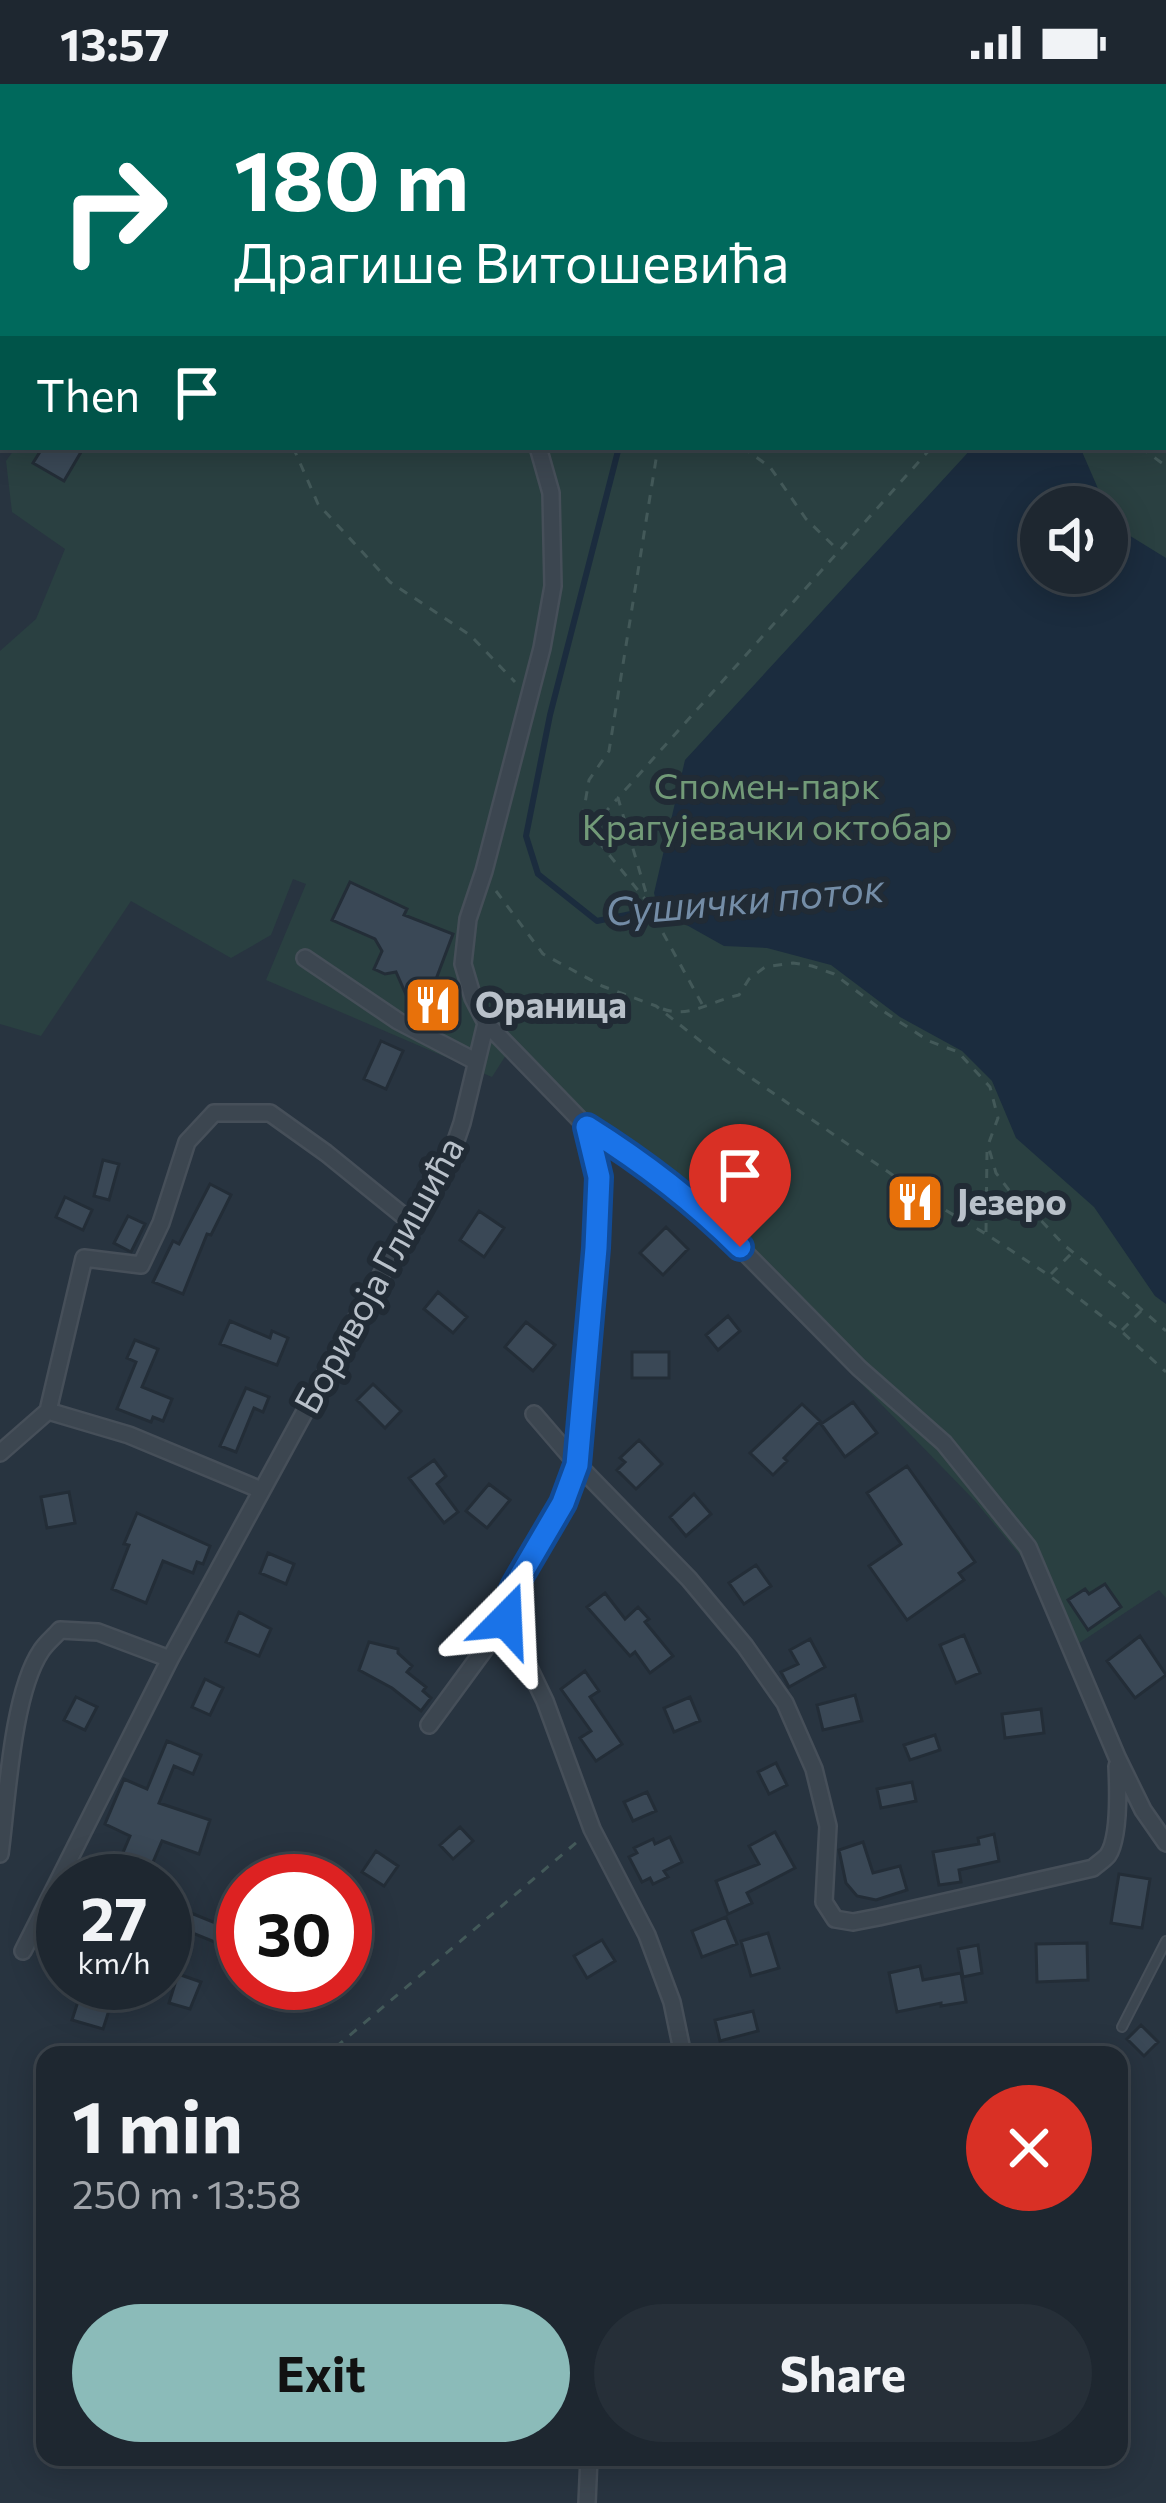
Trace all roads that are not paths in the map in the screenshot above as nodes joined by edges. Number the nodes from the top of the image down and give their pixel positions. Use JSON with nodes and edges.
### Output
{"nodes":[{"id":1,"x":539,"y":450,"type":"edge"},
{"id":2,"x":305,"y":958,"type":"dead end"},
{"id":3,"x":486,"y":1023,"type":"junction"},
{"id":4,"x":475,"y":1061,"type":"junction"},
{"id":5,"x":587,"y":1127,"type":"junction"},
{"id":6,"x":410,"y":1222,"type":"junction"},
{"id":7,"x":48,"y":1412,"type":"junction"},
{"id":8,"x":534,"y":1414,"type":"dead end"},
{"id":9,"x":0,"y":1454,"type":"edge"},
{"id":10,"x":577,"y":1465,"type":"junction"},
{"id":11,"x":261,"y":1490,"type":"junction"},
{"id":12,"x":506,"y":1620,"type":"junction"},
{"id":13,"x":170,"y":1659,"type":"junction"},
{"id":14,"x":429,"y":1724,"type":"dead end"},
{"id":15,"x":1117,"y":1757,"type":"junction"},
{"id":16,"x":1166,"y":1843,"type":"edge"},
{"id":17,"x":0,"y":1854,"type":"edge"},
{"id":18,"x":1166,"y":1941,"type":"edge"},
{"id":19,"x":23,"y":1952,"type":"dead end"},
{"id":20,"x":1122,"y":2027,"type":"dead end"},
{"id":21,"x":680,"y":2046,"type":"edge"},
{"id":22,"x":589,"y":2466,"type":"edge"},
{"id":23,"x":587,"y":2503,"type":"edge"}],
"edges":[{"from":1,"to":3,"type":"street"},
{"from":2,"to":4,"type":"street"},
{"from":3,"to":4,"type":"street","name":"Боривоја Глишића"},
{"from":3,"to":5,"type":"street"},
{"from":4,"to":6,"type":"street","name":"Боривоја Глишића"},
{"from":5,"to":10,"type":"street"},
{"from":5,"to":15,"type":"street"},
{"from":6,"to":7,"type":"street"},
{"from":6,"to":11,"type":"street","name":"Боривоја Глишића"},
{"from":7,"to":9,"type":"street"},
{"from":7,"to":11,"type":"street"},
{"from":8,"to":10,"type":"street"},
{"from":10,"to":12,"type":"street"},
{"from":10,"to":15,"type":"street"},
{"from":11,"to":13,"type":"street","name":"Боривоја Глишића"},
{"from":12,"to":14,"type":"street"},
{"from":12,"to":21,"type":"street"},
{"from":13,"to":17,"type":"street"},
{"from":13,"to":19,"type":"street","name":"Боривоја Глишића"},
{"from":15,"to":16,"type":"street"},
{"from":18,"to":20,"type":"lane"},
{"from":22,"to":23,"type":"street"}]}
